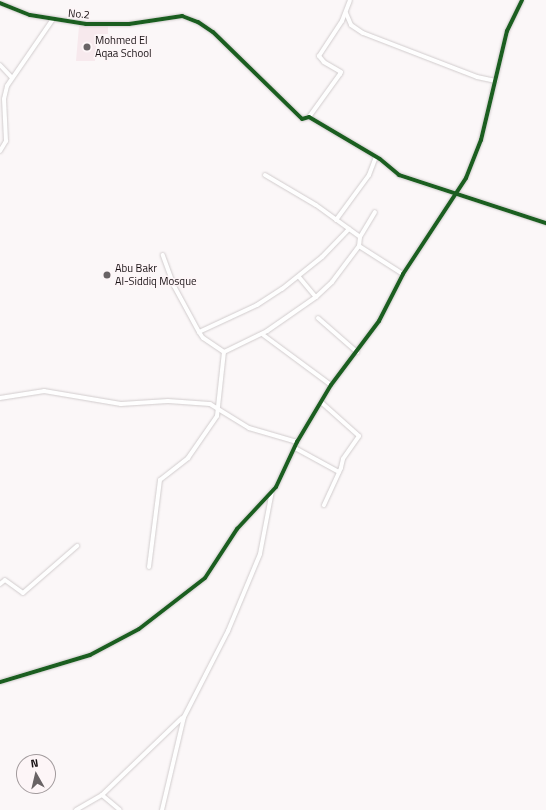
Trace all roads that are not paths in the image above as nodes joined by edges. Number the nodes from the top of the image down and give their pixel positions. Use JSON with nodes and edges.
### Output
{"nodes":[{"id":1,"x":350,"y":0,"type":"edge"},
{"id":2,"x":522,"y":0,"type":"edge"},
{"id":3,"x":0,"y":4,"type":"edge"},
{"id":4,"x":346,"y":13,"type":"junction"},
{"id":5,"x":53,"y":19,"type":"junction"},
{"id":6,"x":0,"y":65,"type":"edge"},
{"id":7,"x":11,"y":77,"type":"junction"},
{"id":8,"x":496,"y":81,"type":"junction"},
{"id":9,"x":2,"y":99,"type":"edge"},
{"id":10,"x":309,"y":117,"type":"junction"},
{"id":11,"x":0,"y":151,"type":"edge"},
{"id":12,"x":376,"y":157,"type":"junction"},
{"id":13,"x":265,"y":175,"type":"dead end"},
{"id":14,"x":456,"y":194,"type":"junction"},
{"id":15,"x":375,"y":212,"type":"dead end"},
{"id":16,"x":336,"y":220,"type":"junction"},
{"id":17,"x":546,"y":223,"type":"edge"},
{"id":18,"x":349,"y":229,"type":"junction"},
{"id":19,"x":360,"y":237,"type":"junction"},
{"id":20,"x":359,"y":246,"type":"junction"},
{"id":21,"x":163,"y":255,"type":"dead end"},
{"id":22,"x":403,"y":274,"type":"junction"},
{"id":23,"x":299,"y":277,"type":"junction"},
{"id":24,"x":316,"y":297,"type":"junction"},
{"id":25,"x":318,"y":318,"type":"dead end"},
{"id":26,"x":199,"y":332,"type":"junction"},
{"id":27,"x":262,"y":334,"type":"junction"},
{"id":28,"x":224,"y":352,"type":"junction"},
{"id":29,"x":357,"y":352,"type":"junction"},
{"id":30,"x":331,"y":385,"type":"junction"},
{"id":31,"x":0,"y":398,"type":"edge"},
{"id":32,"x":321,"y":402,"type":"junction"},
{"id":33,"x":219,"y":409,"type":"junction"},
{"id":34,"x":298,"y":442,"type":"junction"},
{"id":35,"x":295,"y":448,"type":"junction"},
{"id":36,"x":339,"y":472,"type":"junction"},
{"id":37,"x":272,"y":491,"type":"junction"},
{"id":38,"x":324,"y":505,"type":"dead end"},
{"id":39,"x":77,"y":546,"type":"dead end"},
{"id":40,"x":149,"y":567,"type":"dead end"},
{"id":41,"x":0,"y":584,"type":"edge"},
{"id":42,"x":0,"y":682,"type":"edge"},
{"id":43,"x":184,"y":716,"type":"junction"},
{"id":44,"x":102,"y":795,"type":"junction"},
{"id":45,"x":76,"y":810,"type":"edge"},
{"id":46,"x":120,"y":810,"type":"edge"},
{"id":47,"x":162,"y":810,"type":"edge"}],
"edges":[{"from":1,"to":4,"type":"street"},
{"from":2,"to":8,"type":"street"},
{"from":3,"to":5,"type":"street","name":"No.2"},
{"from":4,"to":8,"type":"street"},
{"from":4,"to":10,"type":"street"},
{"from":5,"to":7,"type":"street"},
{"from":5,"to":10,"type":"street","name":"No.2"},
{"from":6,"to":7,"type":"street"},
{"from":7,"to":9,"type":"street"},
{"from":8,"to":14,"type":"street"},
{"from":9,"to":11,"type":"street"},
{"from":10,"to":12,"type":"street"},
{"from":12,"to":14,"type":"street"},
{"from":12,"to":16,"type":"street"},
{"from":13,"to":16,"type":"street"},
{"from":14,"to":17,"type":"street"},
{"from":14,"to":22,"type":"street"},
{"from":15,"to":19,"type":"street"},
{"from":16,"to":18,"type":"street"},
{"from":18,"to":19,"type":"street"},
{"from":18,"to":23,"type":"street"},
{"from":19,"to":20,"type":"street"},
{"from":20,"to":22,"type":"street"},
{"from":20,"to":24,"type":"street"},
{"from":21,"to":26,"type":"street"},
{"from":22,"to":29,"type":"street"},
{"from":23,"to":24,"type":"street"},
{"from":23,"to":26,"type":"street"},
{"from":24,"to":27,"type":"street"},
{"from":25,"to":29,"type":"street"},
{"from":26,"to":28,"type":"street"},
{"from":27,"to":28,"type":"street"},
{"from":27,"to":30,"type":"street"},
{"from":28,"to":33,"type":"street"},
{"from":29,"to":30,"type":"street"},
{"from":30,"to":32,"type":"street"},
{"from":31,"to":33,"type":"street"},
{"from":32,"to":34,"type":"street"},
{"from":32,"to":36,"type":"street"},
{"from":33,"to":34,"type":"street"},
{"from":33,"to":40,"type":"street"},
{"from":34,"to":35,"type":"street"},
{"from":35,"to":36,"type":"street"},
{"from":35,"to":37,"type":"street"},
{"from":36,"to":38,"type":"street"},
{"from":37,"to":42,"type":"street"},
{"from":37,"to":43,"type":"street"},
{"from":39,"to":41,"type":"street"},
{"from":43,"to":44,"type":"street"},
{"from":43,"to":47,"type":"street"},
{"from":44,"to":45,"type":"street"},
{"from":44,"to":46,"type":"street"}]}
